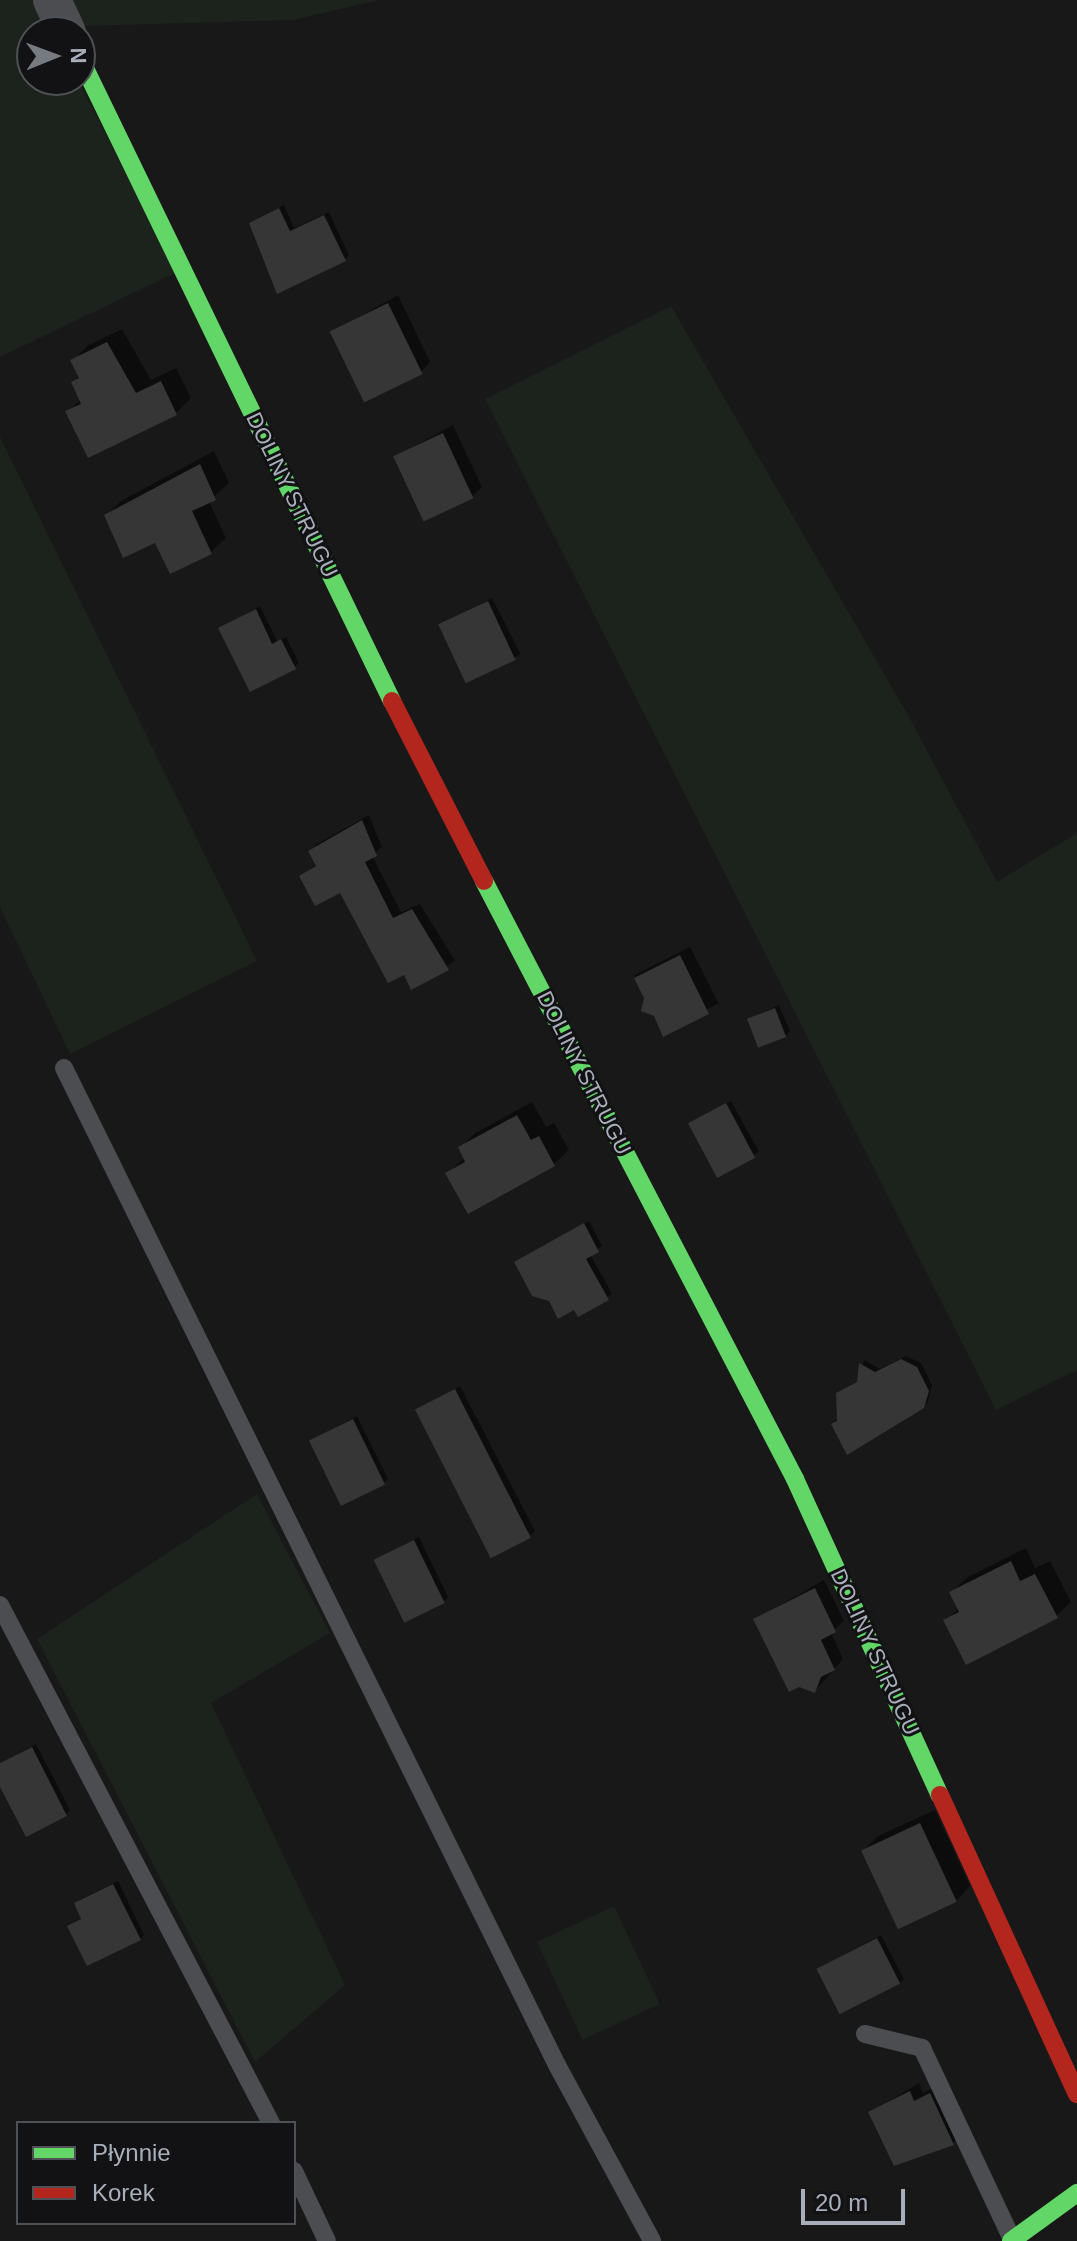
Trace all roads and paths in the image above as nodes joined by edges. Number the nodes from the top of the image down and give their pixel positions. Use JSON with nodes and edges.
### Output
{"nodes":[{"id":1,"x":96,"y":91,"type":"edge"},
{"id":2,"x":64,"y":1068,"type":"dead end"},
{"id":3,"x":0,"y":1605,"type":"edge"},
{"id":4,"x":865,"y":2034,"type":"dead end"},
{"id":5,"x":1077,"y":2094,"type":"edge"},
{"id":6,"x":270,"y":2121,"type":"edge"},
{"id":7,"x":296,"y":2175,"type":"edge"},
{"id":8,"x":1077,"y":2193,"type":"edge"},
{"id":9,"x":327,"y":2241,"type":"edge"},
{"id":10,"x":652,"y":2241,"type":"edge"},
{"id":11,"x":1012,"y":2241,"type":"edge"}],
"edges":[{"from":1,"to":5,"type":"street","name":"DOLINY STRUGU"},
{"from":2,"to":10,"type":"lane"},
{"from":3,"to":6,"type":"lane"},
{"from":4,"to":11,"type":"lane"},
{"from":7,"to":9,"type":"lane"},
{"from":8,"to":11,"type":"street"}]}
